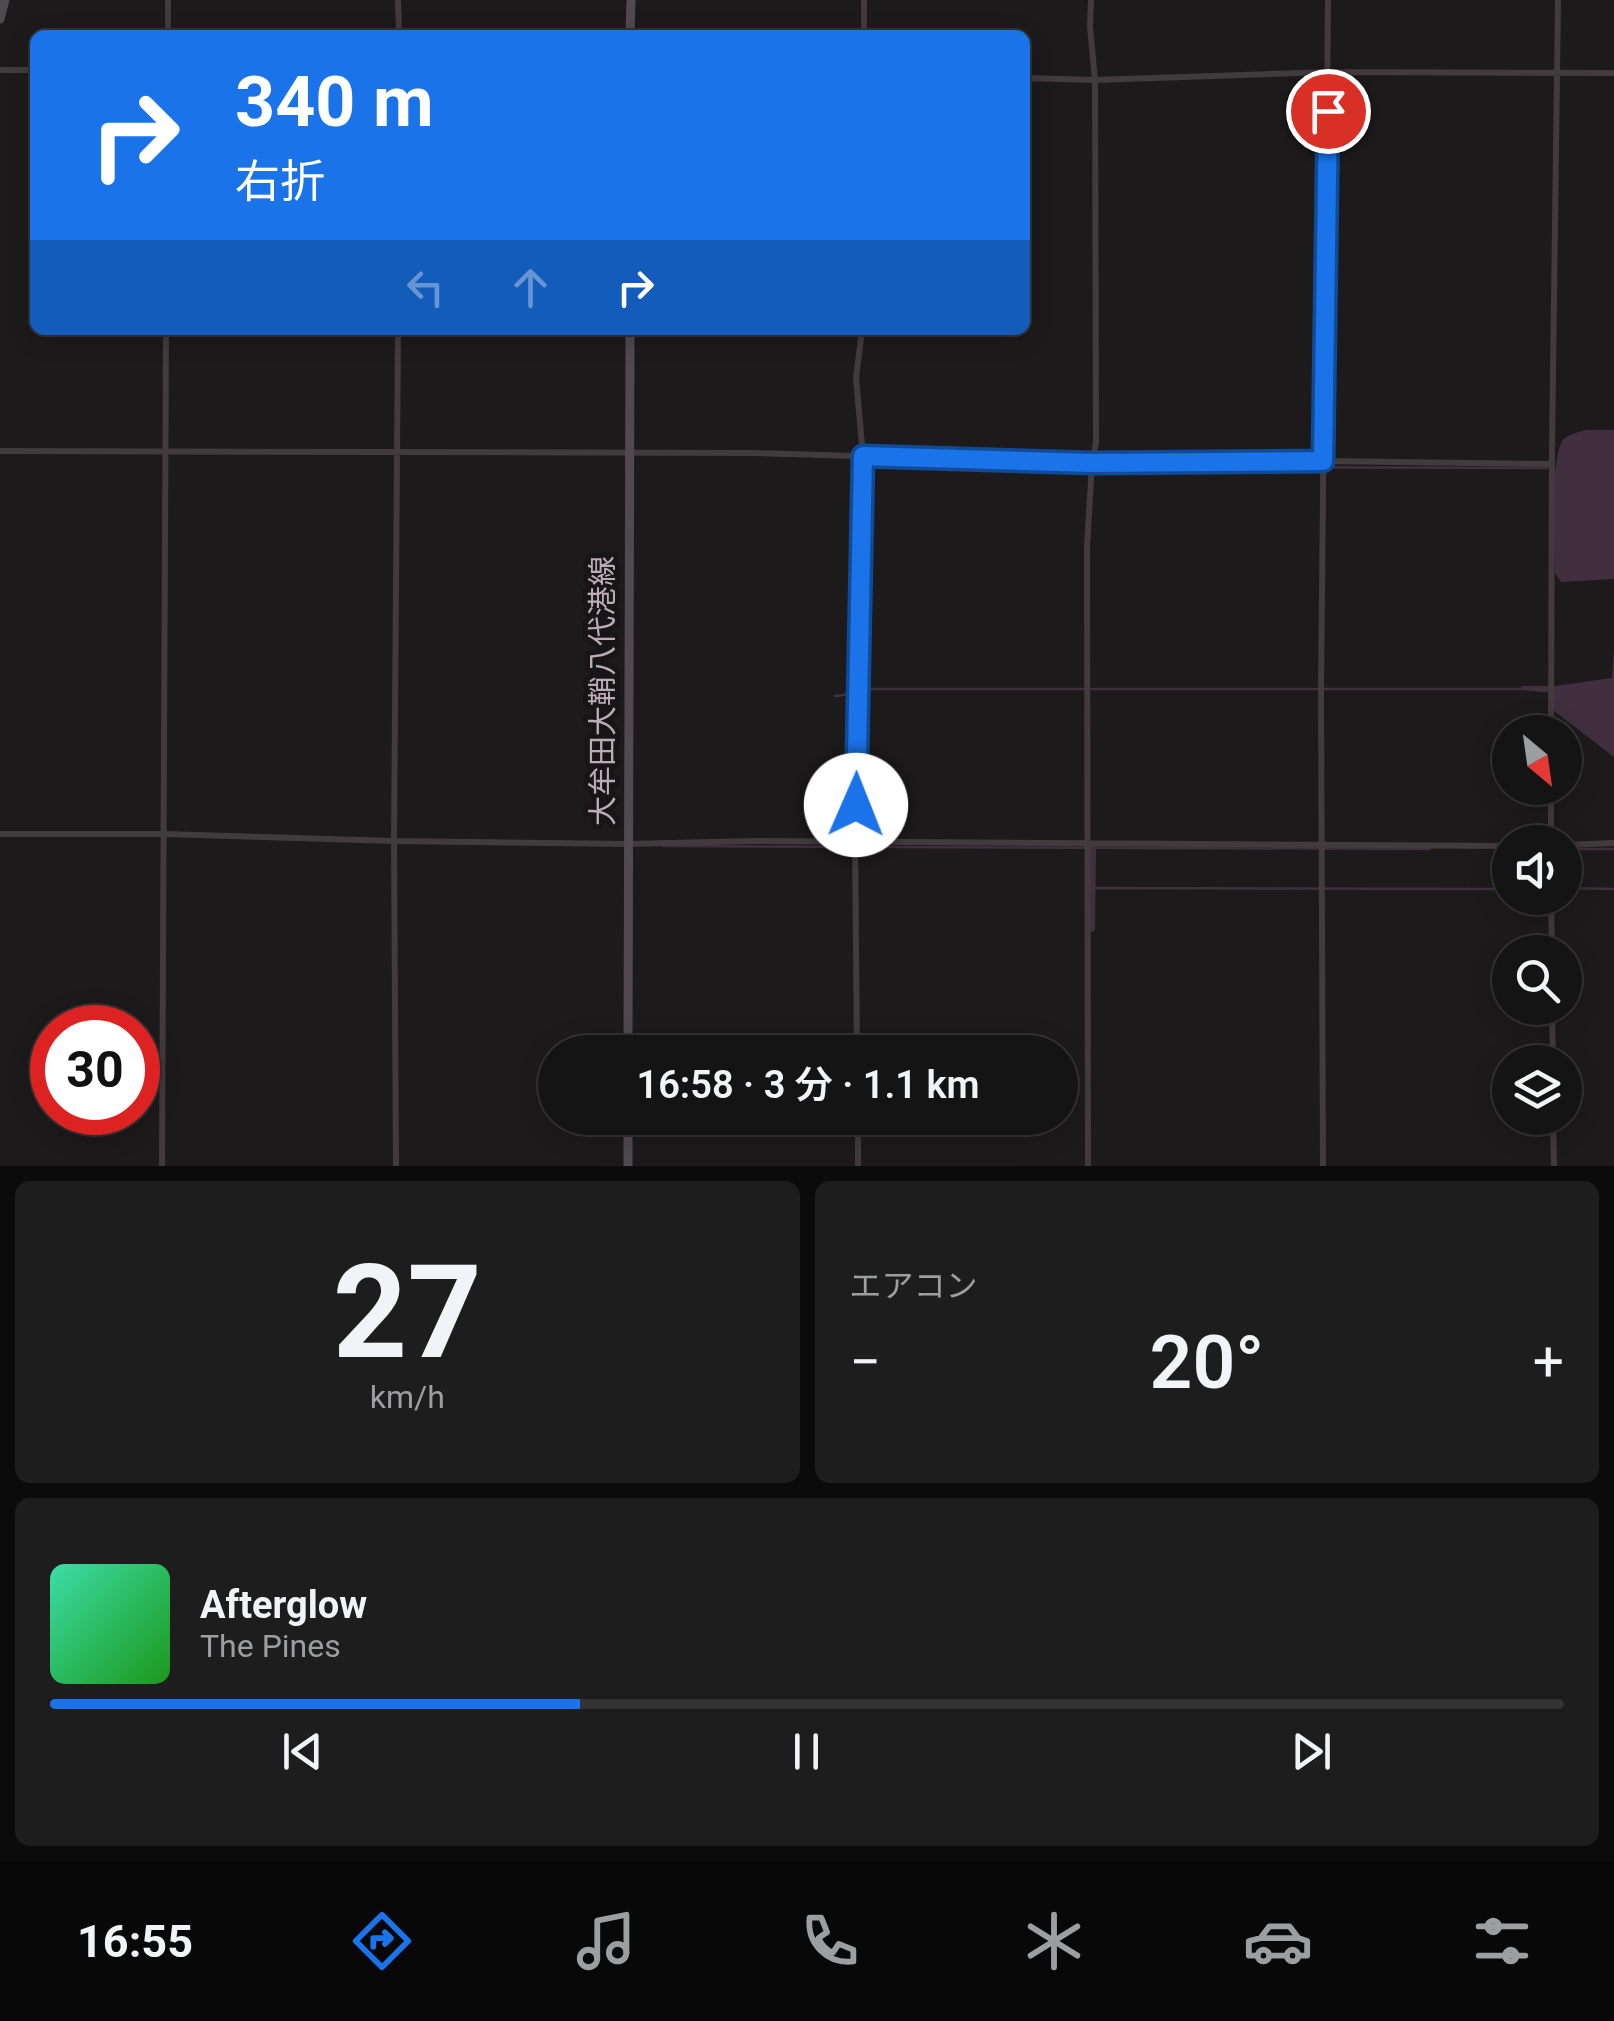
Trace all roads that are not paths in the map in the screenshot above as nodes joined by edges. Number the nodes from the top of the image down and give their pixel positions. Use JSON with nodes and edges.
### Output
{"nodes":[{"id":1,"x":5,"y":0,"type":"edge"},
{"id":2,"x":168,"y":0,"type":"edge"},
{"id":3,"x":398,"y":0,"type":"edge"},
{"id":4,"x":630,"y":0,"type":"edge"},
{"id":5,"x":864,"y":0,"type":"edge"},
{"id":6,"x":1091,"y":0,"type":"edge"},
{"id":7,"x":1328,"y":0,"type":"edge"},
{"id":8,"x":1558,"y":0,"type":"edge"},
{"id":9,"x":0,"y":19,"type":"edge"},
{"id":10,"x":168,"y":30,"type":"edge"},
{"id":11,"x":399,"y":30,"type":"edge"},
{"id":12,"x":630,"y":30,"type":"edge"},
{"id":13,"x":864,"y":30,"type":"edge"},
{"id":14,"x":0,"y":70,"type":"edge"},
{"id":15,"x":30,"y":70,"type":"edge"},
{"id":16,"x":1329,"y":72,"type":"junction"},
{"id":17,"x":1558,"y":73,"type":"junction"},
{"id":18,"x":1614,"y":73,"type":"edge"},
{"id":19,"x":1030,"y":78,"type":"edge"},
{"id":20,"x":1094,"y":80,"type":"junction"},
{"id":21,"x":166,"y":335,"type":"edge"},
{"id":22,"x":398,"y":335,"type":"edge"},
{"id":23,"x":630,"y":335,"type":"edge"},
{"id":24,"x":861,"y":335,"type":"edge"},
{"id":25,"x":0,"y":452,"type":"edge"},
{"id":26,"x":165,"y":452,"type":"junction"},
{"id":27,"x":398,"y":452,"type":"junction"},
{"id":28,"x":630,"y":454,"type":"junction"},
{"id":29,"x":863,"y":456,"type":"junction"},
{"id":30,"x":1092,"y":463,"type":"junction"},
{"id":31,"x":1323,"y":465,"type":"junction"},
{"id":32,"x":1552,"y":467,"type":"junction"},
{"id":33,"x":1551,"y":715,"type":"edge"},
{"id":34,"x":0,"y":834,"type":"edge"},
{"id":35,"x":162,"y":834,"type":"junction"},
{"id":36,"x":394,"y":841,"type":"junction"},
{"id":37,"x":1614,"y":842,"type":"edge"},
{"id":38,"x":628,"y":844,"type":"junction"},
{"id":39,"x":856,"y":844,"type":"junction"},
{"id":40,"x":1582,"y":844,"type":"edge"},
{"id":41,"x":1492,"y":846,"type":"edge"},
{"id":42,"x":1088,"y":847,"type":"junction"},
{"id":43,"x":1321,"y":848,"type":"junction"},
{"id":44,"x":628,"y":1035,"type":"edge"},
{"id":45,"x":858,"y":1035,"type":"edge"},
{"id":46,"x":628,"y":1135,"type":"edge"},
{"id":47,"x":858,"y":1135,"type":"edge"},
{"id":48,"x":1553,"y":1135,"type":"edge"},
{"id":49,"x":162,"y":1166,"type":"edge"},
{"id":50,"x":396,"y":1166,"type":"edge"},
{"id":51,"x":628,"y":1166,"type":"edge"},
{"id":52,"x":858,"y":1166,"type":"edge"},
{"id":53,"x":1088,"y":1166,"type":"edge"},
{"id":54,"x":1324,"y":1166,"type":"edge"},
{"id":55,"x":1554,"y":1166,"type":"edge"}],
"edges":[{"from":1,"to":9,"type":"main road"},
{"from":2,"to":10,"type":"street"},
{"from":3,"to":11,"type":"street"},
{"from":4,"to":12,"type":"main road"},
{"from":5,"to":13,"type":"street"},
{"from":6,"to":20,"type":"street"},
{"from":7,"to":16,"type":"street"},
{"from":8,"to":17,"type":"street"},
{"from":14,"to":15,"type":"street"},
{"from":16,"to":17,"type":"street"},
{"from":16,"to":20,"type":"street"},
{"from":16,"to":31,"type":"street"},
{"from":17,"to":18,"type":"street"},
{"from":17,"to":32,"type":"street"},
{"from":19,"to":20,"type":"street"},
{"from":20,"to":30,"type":"street"},
{"from":21,"to":26,"type":"street"},
{"from":22,"to":27,"type":"street"},
{"from":23,"to":28,"type":"main road","name":"大牟田大鞘八代港線"},
{"from":24,"to":29,"type":"street"},
{"from":25,"to":26,"type":"street"},
{"from":26,"to":27,"type":"street"},
{"from":26,"to":35,"type":"street"},
{"from":27,"to":28,"type":"street"},
{"from":27,"to":36,"type":"street"},
{"from":28,"to":29,"type":"street"},
{"from":28,"to":38,"type":"main road","name":"大牟田大鞘八代港線"},
{"from":29,"to":30,"type":"street"},
{"from":29,"to":39,"type":"street"},
{"from":30,"to":31,"type":"street"},
{"from":30,"to":42,"type":"street"},
{"from":31,"to":32,"type":"street"},
{"from":31,"to":43,"type":"street"},
{"from":32,"to":33,"type":"street"},
{"from":34,"to":35,"type":"street"},
{"from":35,"to":36,"type":"street"},
{"from":35,"to":49,"type":"street"},
{"from":36,"to":38,"type":"street"},
{"from":36,"to":50,"type":"street"},
{"from":37,"to":40,"type":"street"},
{"from":38,"to":39,"type":"street"},
{"from":38,"to":44,"type":"main road","name":"大牟田大鞘八代港線"},
{"from":39,"to":42,"type":"street"},
{"from":39,"to":45,"type":"street"},
{"from":41,"to":43,"type":"street"},
{"from":42,"to":43,"type":"street"},
{"from":42,"to":53,"type":"street"},
{"from":43,"to":54,"type":"street"},
{"from":46,"to":51,"type":"main road"},
{"from":47,"to":52,"type":"street"},
{"from":48,"to":55,"type":"street"}]}
